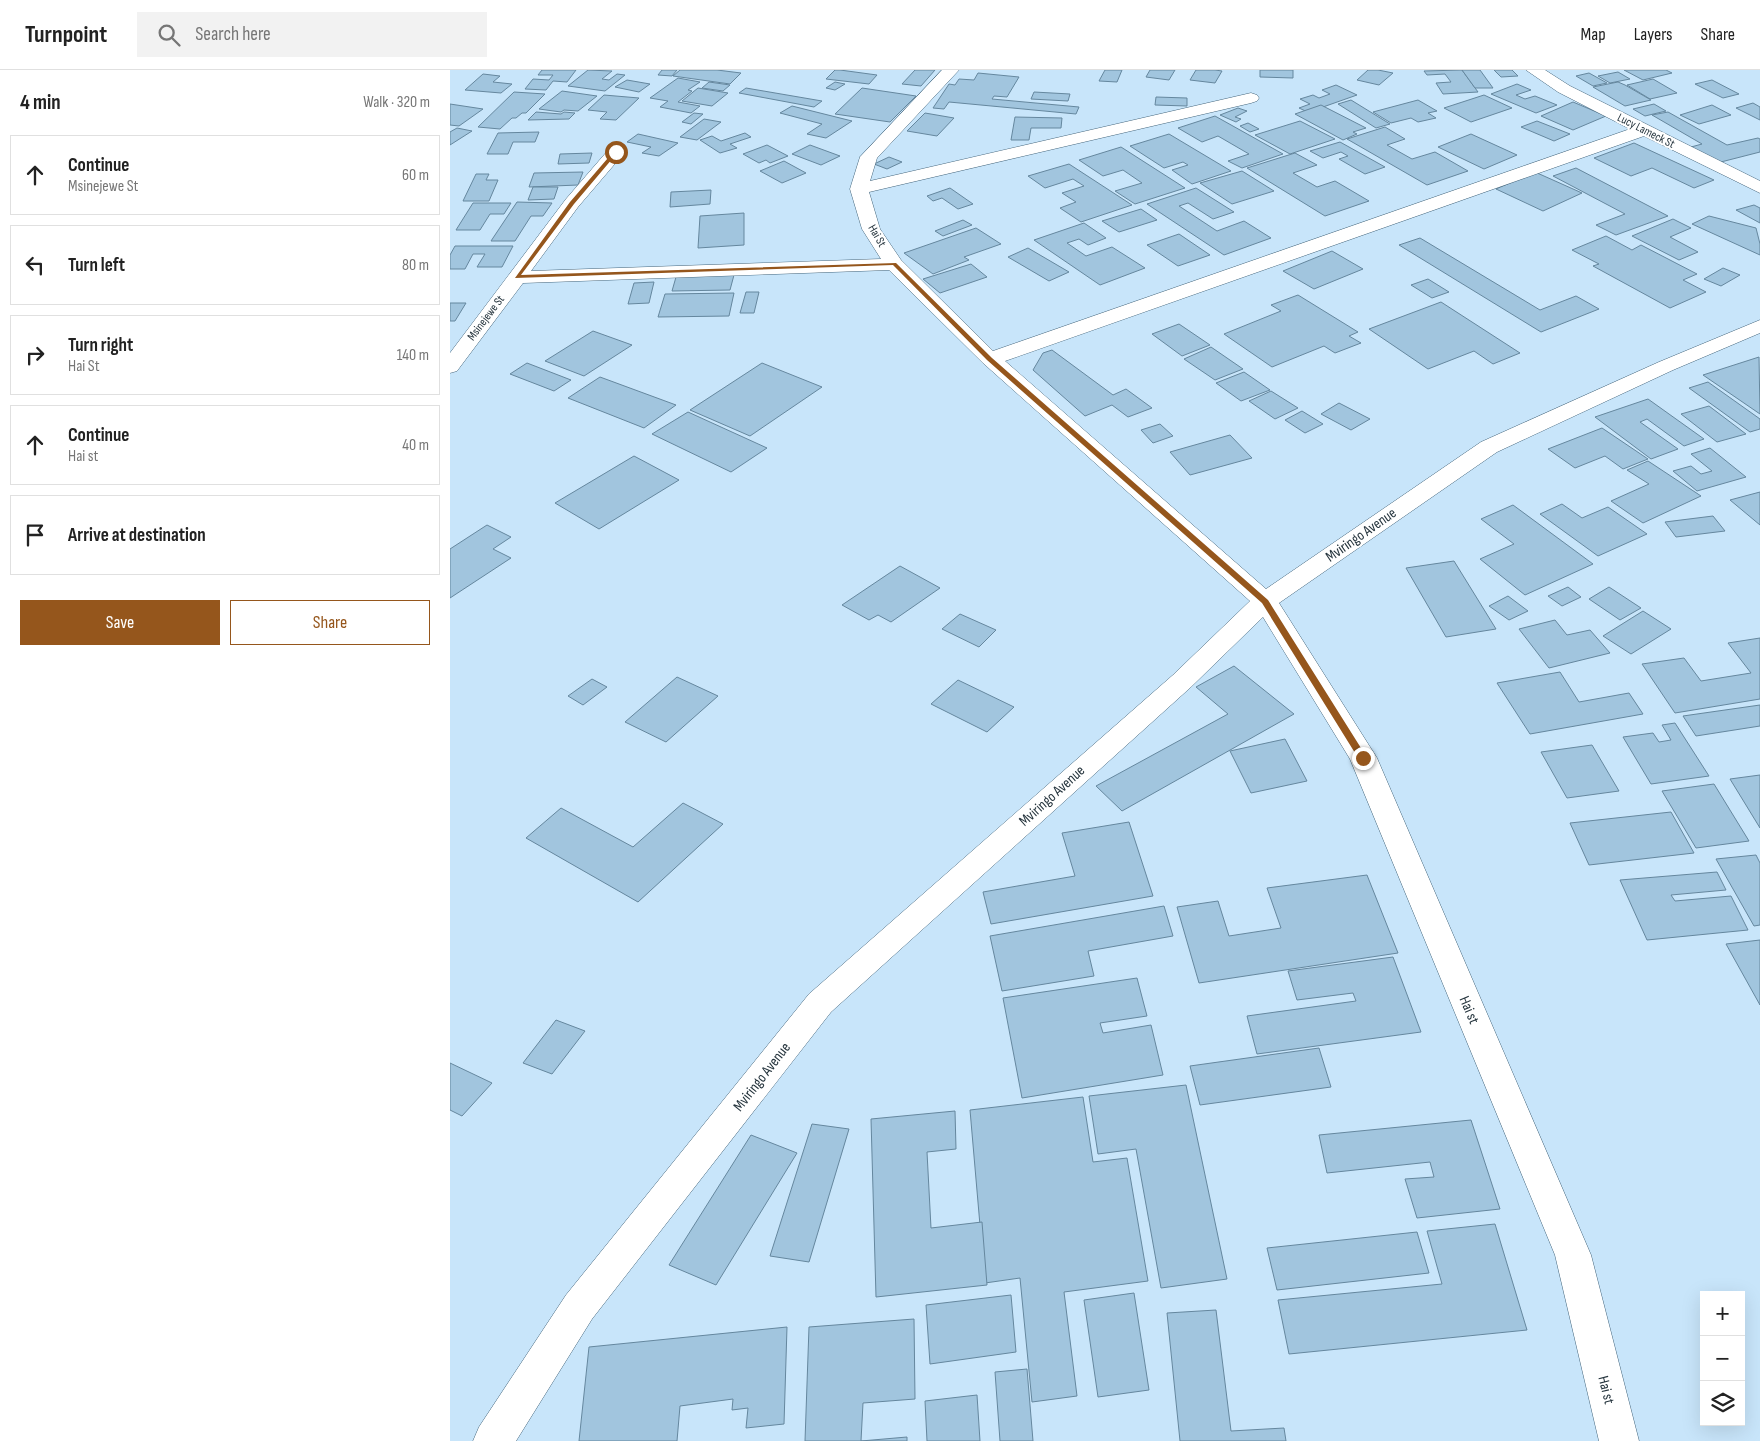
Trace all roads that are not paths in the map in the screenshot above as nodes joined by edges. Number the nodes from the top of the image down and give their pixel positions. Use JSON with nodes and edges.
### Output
{"nodes":[{"id":1,"x":951,"y":70,"type":"edge"},
{"id":2,"x":1534,"y":70,"type":"edge"},
{"id":3,"x":1251,"y":98,"type":"dead end"},
{"id":4,"x":1644,"y":130,"type":"junction"},
{"id":5,"x":616,"y":152,"type":"dead end"},
{"id":6,"x":1760,"y":188,"type":"edge"},
{"id":7,"x":859,"y":189,"type":"junction"},
{"id":8,"x":894,"y":264,"type":"junction"},
{"id":9,"x":517,"y":277,"type":"junction"},
{"id":10,"x":1760,"y":326,"type":"edge"},
{"id":11,"x":990,"y":359,"type":"junction"},
{"id":12,"x":450,"y":367,"type":"edge"},
{"id":13,"x":1265,"y":601,"type":"junction"},
{"id":14,"x":493,"y":1441,"type":"edge"},
{"id":15,"x":1619,"y":1441,"type":"edge"}],
"edges":[{"from":1,"to":7,"type":"street"},
{"from":2,"to":4,"type":"street","name":"Lucy Lameck St"},
{"from":3,"to":7,"type":"street"},
{"from":4,"to":6,"type":"street","name":"Lucy Lameck St"},
{"from":4,"to":11,"type":"street"},
{"from":5,"to":9,"type":"street","name":"Msinejewe St"},
{"from":7,"to":8,"type":"street","name":"Hai St"},
{"from":8,"to":9,"type":"street"},
{"from":8,"to":11,"type":"street","name":"Hai St"},
{"from":9,"to":12,"type":"street","name":"Msinejewe St"},
{"from":10,"to":13,"type":"street","name":"Mviringo Avenue"},
{"from":11,"to":13,"type":"street","name":"Hai St"},
{"from":13,"to":14,"type":"street","name":"Mviringo Avenue"},
{"from":13,"to":15,"type":"street","name":"Hai st"}]}
